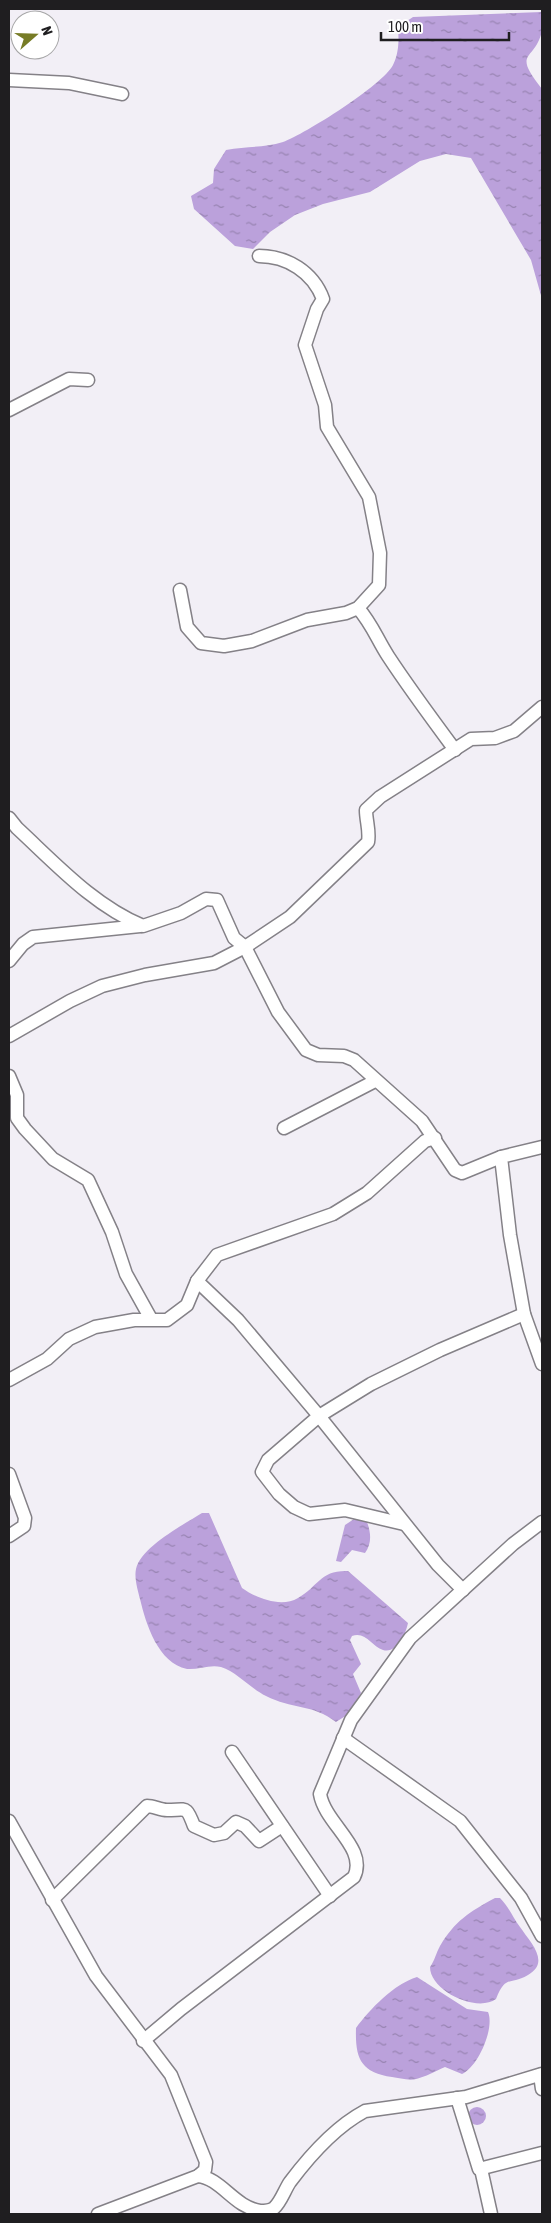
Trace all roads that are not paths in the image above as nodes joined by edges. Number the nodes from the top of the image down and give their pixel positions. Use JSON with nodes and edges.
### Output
{"nodes":[{"id":1,"x":9,"y":80,"type":"edge"},
{"id":2,"x":122,"y":94,"type":"dead end"},
{"id":3,"x":259,"y":256,"type":"dead end"},
{"id":4,"x":88,"y":380,"type":"dead end"},
{"id":5,"x":9,"y":410,"type":"edge"},
{"id":6,"x":180,"y":590,"type":"dead end"},
{"id":7,"x":358,"y":608,"type":"junction"},
{"id":8,"x":542,"y":707,"type":"edge"},
{"id":9,"x":455,"y":750,"type":"junction"},
{"id":10,"x":9,"y":818,"type":"edge"},
{"id":11,"x":143,"y":926,"type":"junction"},
{"id":12,"x":245,"y":947,"type":"junction"},
{"id":13,"x":9,"y":961,"type":"edge"},
{"id":14,"x":9,"y":1036,"type":"edge"},
{"id":15,"x":9,"y":1076,"type":"edge"},
{"id":16,"x":375,"y":1081,"type":"junction"},
{"id":17,"x":284,"y":1128,"type":"dead end"},
{"id":18,"x":434,"y":1138,"type":"junction"},
{"id":19,"x":542,"y":1147,"type":"edge"},
{"id":20,"x":501,"y":1157,"type":"junction"},
{"id":21,"x":196,"y":1280,"type":"junction"},
{"id":22,"x":524,"y":1314,"type":"junction"},
{"id":23,"x":151,"y":1319,"type":"junction"},
{"id":24,"x":542,"y":1364,"type":"edge"},
{"id":25,"x":9,"y":1380,"type":"edge"},
{"id":26,"x":319,"y":1416,"type":"junction"},
{"id":27,"x":9,"y":1474,"type":"edge"},
{"id":28,"x":542,"y":1522,"type":"edge"},
{"id":29,"x":404,"y":1524,"type":"junction"},
{"id":30,"x":9,"y":1536,"type":"edge"},
{"id":31,"x":463,"y":1590,"type":"junction"},
{"id":32,"x":343,"y":1738,"type":"junction"},
{"id":33,"x":232,"y":1752,"type":"dead end"},
{"id":34,"x":9,"y":1821,"type":"edge"},
{"id":35,"x":282,"y":1826,"type":"junction"},
{"id":36,"x":9,"y":1842,"type":"edge"},
{"id":37,"x":26,"y":1856,"type":"junction"},
{"id":38,"x":330,"y":1896,"type":"junction"},
{"id":39,"x":52,"y":1900,"type":"junction"},
{"id":40,"x":542,"y":1936,"type":"edge"},
{"id":41,"x":143,"y":2041,"type":"junction"},
{"id":42,"x":541,"y":2075,"type":"edge"},
{"id":43,"x":542,"y":2089,"type":"edge"},
{"id":44,"x":458,"y":2098,"type":"junction"},
{"id":45,"x":542,"y":2153,"type":"edge"},
{"id":46,"x":482,"y":2169,"type":"junction"},
{"id":47,"x":198,"y":2176,"type":"junction"},
{"id":48,"x":275,"y":2211,"type":"edge"},
{"id":49,"x":98,"y":2214,"type":"edge"},
{"id":50,"x":491,"y":2214,"type":"edge"}],
"edges":[{"from":1,"to":2,"type":"street"},
{"from":3,"to":7,"type":"street"},
{"from":4,"to":5,"type":"street"},
{"from":6,"to":7,"type":"street"},
{"from":7,"to":9,"type":"street"},
{"from":8,"to":9,"type":"street"},
{"from":9,"to":12,"type":"street"},
{"from":10,"to":11,"type":"street"},
{"from":11,"to":12,"type":"street"},
{"from":11,"to":13,"type":"street"},
{"from":12,"to":14,"type":"street"},
{"from":12,"to":16,"type":"street"},
{"from":15,"to":23,"type":"street"},
{"from":16,"to":17,"type":"street"},
{"from":16,"to":18,"type":"street"},
{"from":18,"to":20,"type":"street"},
{"from":18,"to":21,"type":"street"},
{"from":19,"to":20,"type":"street"},
{"from":20,"to":22,"type":"street"},
{"from":21,"to":23,"type":"street"},
{"from":21,"to":26,"type":"street"},
{"from":22,"to":24,"type":"street"},
{"from":22,"to":26,"type":"street"},
{"from":23,"to":25,"type":"street"},
{"from":26,"to":29,"type":"street"},
{"from":26,"to":29,"type":"street"},
{"from":27,"to":30,"type":"street"},
{"from":28,"to":31,"type":"street"},
{"from":29,"to":31,"type":"street"},
{"from":31,"to":32,"type":"street"},
{"from":32,"to":38,"type":"street"},
{"from":32,"to":40,"type":"street"},
{"from":33,"to":35,"type":"street"},
{"from":34,"to":37,"type":"street"},
{"from":35,"to":38,"type":"street"},
{"from":35,"to":39,"type":"street"},
{"from":36,"to":37,"type":"street"},
{"from":37,"to":39,"type":"street"},
{"from":38,"to":41,"type":"street"},
{"from":39,"to":41,"type":"street"},
{"from":41,"to":47,"type":"street"},
{"from":42,"to":43,"type":"street"},
{"from":42,"to":44,"type":"street"},
{"from":44,"to":46,"type":"street"},
{"from":44,"to":48,"type":"street"},
{"from":45,"to":46,"type":"street"},
{"from":46,"to":50,"type":"street"},
{"from":47,"to":48,"type":"street"},
{"from":47,"to":49,"type":"street"}]}
